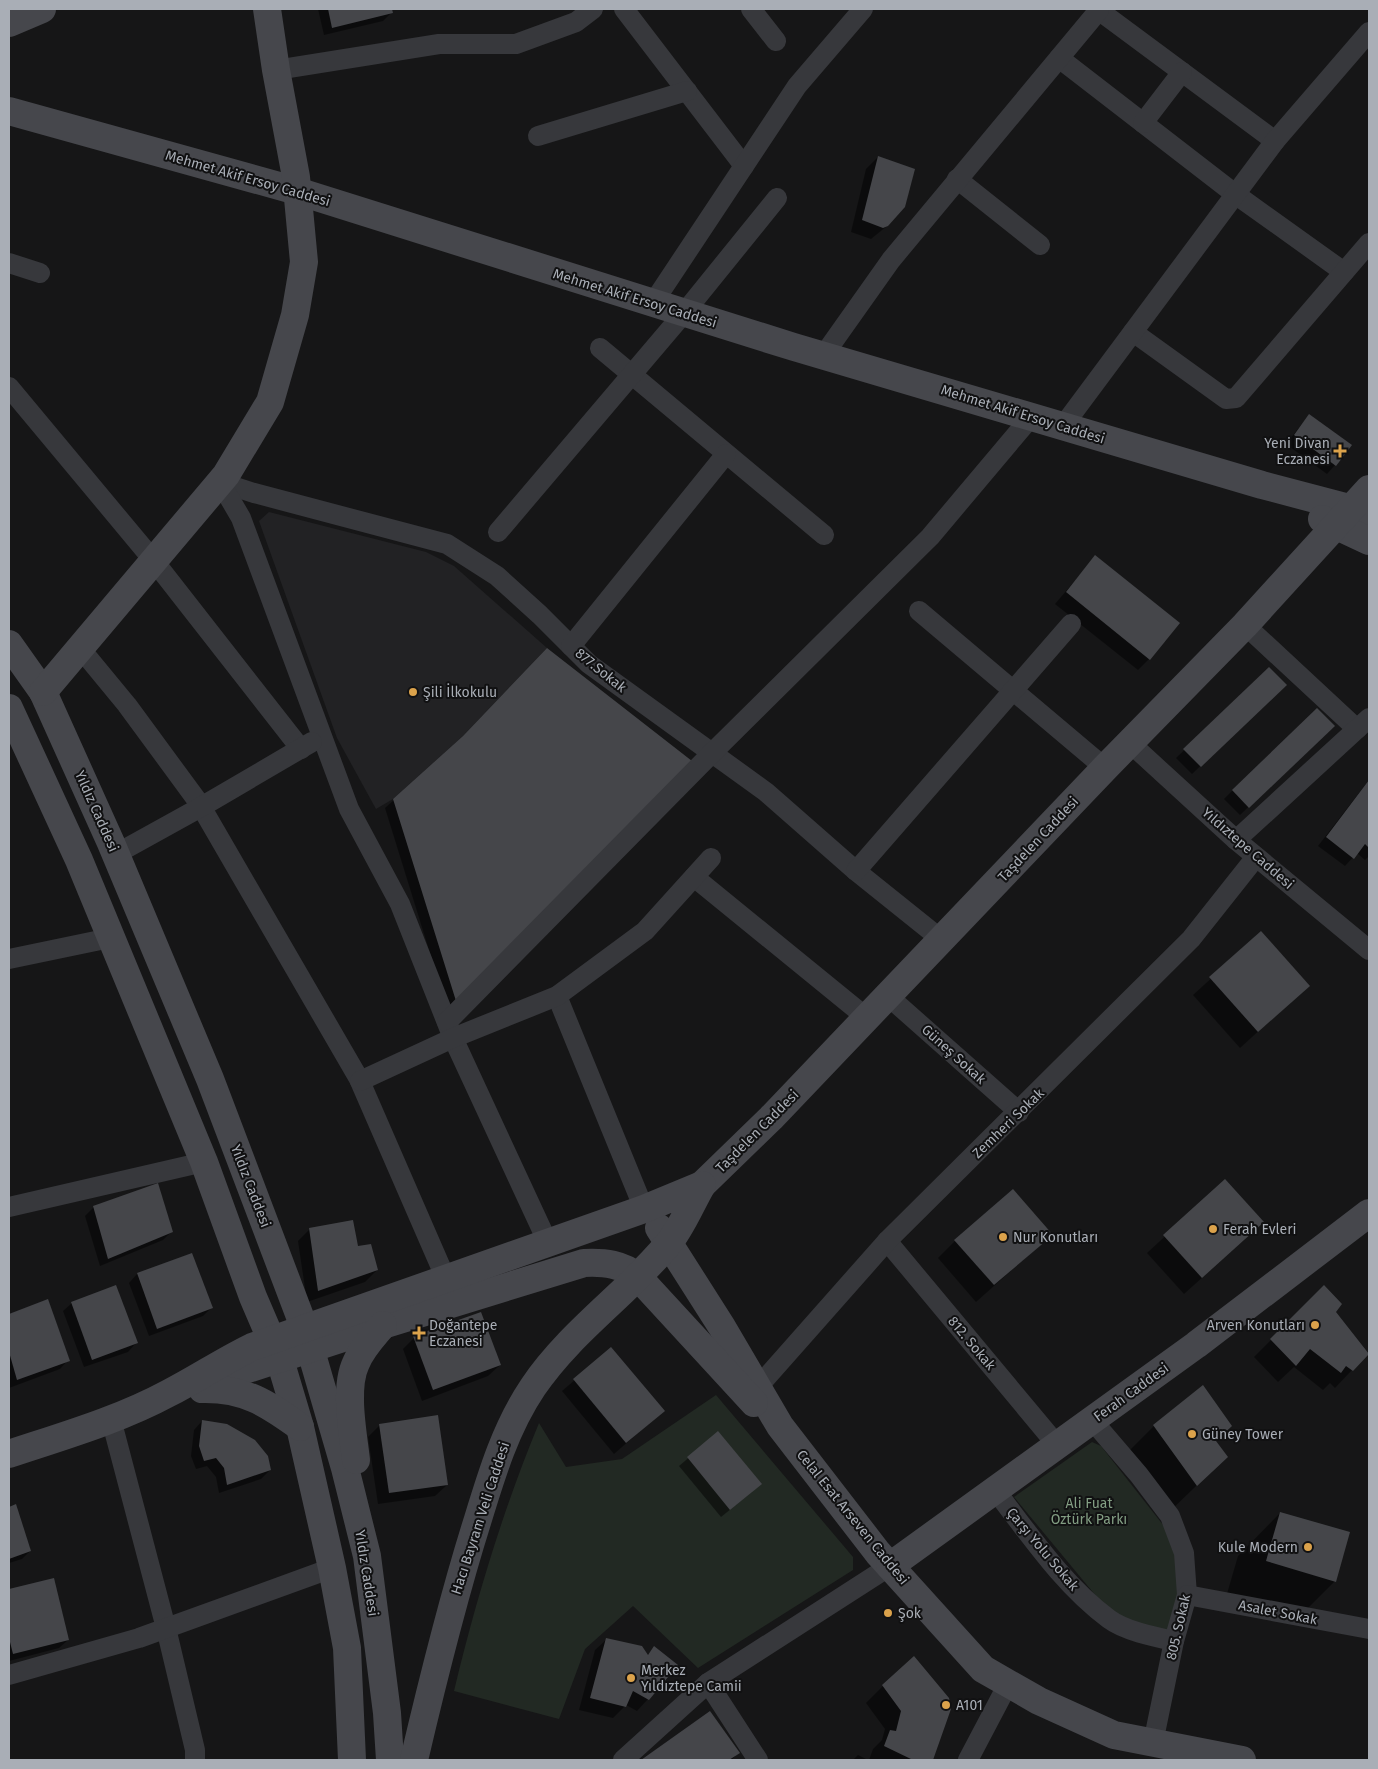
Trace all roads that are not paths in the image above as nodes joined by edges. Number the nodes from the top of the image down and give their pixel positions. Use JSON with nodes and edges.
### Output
{"nodes":[{"id":1,"x":10,"y":9,"type":"edge"},
{"id":2,"x":42,"y":9,"type":"edge"},
{"id":3,"x":267,"y":9,"type":"edge"},
{"id":4,"x":594,"y":9,"type":"edge"},
{"id":5,"x":624,"y":9,"type":"edge"},
{"id":6,"x":751,"y":9,"type":"edge"},
{"id":7,"x":864,"y":9,"type":"edge"},
{"id":8,"x":1098,"y":10,"type":"edge"},
{"id":9,"x":9,"y":15,"type":"edge"},
{"id":10,"x":9,"y":23,"type":"edge"},
{"id":11,"x":1369,"y":32,"type":"edge"},
{"id":12,"x":776,"y":41,"type":"dead end"},
{"id":13,"x":1059,"y":58,"type":"junction"},
{"id":14,"x":276,"y":70,"type":"junction"},
{"id":15,"x":1182,"y":72,"type":"junction"},
{"id":16,"x":687,"y":91,"type":"junction"},
{"id":17,"x":9,"y":111,"type":"edge"},
{"id":18,"x":1142,"y":123,"type":"junction"},
{"id":19,"x":538,"y":136,"type":"dead end"},
{"id":20,"x":1274,"y":141,"type":"junction"},
{"id":21,"x":744,"y":166,"type":"junction"},
{"id":22,"x":958,"y":178,"type":"junction"},
{"id":23,"x":298,"y":192,"type":"junction"},
{"id":24,"x":1235,"y":194,"type":"junction"},
{"id":25,"x":777,"y":198,"type":"dead end"},
{"id":26,"x":1369,"y":243,"type":"edge"},
{"id":27,"x":1040,"y":245,"type":"dead end"},
{"id":28,"x":9,"y":263,"type":"edge"},
{"id":29,"x":1344,"y":272,"type":"junction"},
{"id":30,"x":40,"y":273,"type":"dead end"},
{"id":31,"x":653,"y":303,"type":"junction"},
{"id":32,"x":684,"y":313,"type":"junction"},
{"id":33,"x":1133,"y":332,"type":"junction"},
{"id":34,"x":600,"y":348,"type":"dead end"},
{"id":35,"x":823,"y":356,"type":"junction"},
{"id":36,"x":631,"y":374,"type":"junction"},
{"id":37,"x":9,"y":387,"type":"edge"},
{"id":38,"x":1031,"y":417,"type":"junction"},
{"id":39,"x":1063,"y":426,"type":"junction"},
{"id":40,"x":726,"y":454,"type":"junction"},
{"id":41,"x":220,"y":482,"type":"junction"},
{"id":42,"x":1357,"y":510,"type":"edge"},
{"id":43,"x":498,"y":532,"type":"dead end"},
{"id":44,"x":824,"y":535,"type":"dead end"},
{"id":45,"x":1369,"y":541,"type":"edge"},
{"id":46,"x":154,"y":560,"type":"junction"},
{"id":47,"x":919,"y":611,"type":"dead end"},
{"id":48,"x":1072,"y":624,"type":"dead end"},
{"id":49,"x":1245,"y":624,"type":"junction"},
{"id":50,"x":9,"y":644,"type":"edge"},
{"id":51,"x":571,"y":646,"type":"junction"},
{"id":52,"x":80,"y":648,"type":"junction"},
{"id":53,"x":1013,"y":690,"type":"junction"},
{"id":54,"x":43,"y":692,"type":"junction"},
{"id":55,"x":9,"y":708,"type":"edge"},
{"id":56,"x":1363,"y":723,"type":"edge"},
{"id":57,"x":322,"y":736,"type":"junction"},
{"id":58,"x":1130,"y":743,"type":"junction"},
{"id":59,"x":300,"y":749,"type":"junction"},
{"id":60,"x":712,"y":753,"type":"junction"},
{"id":61,"x":1105,"y":768,"type":"junction"},
{"id":62,"x":201,"y":807,"type":"junction"},
{"id":63,"x":1236,"y":840,"type":"junction"},
{"id":64,"x":116,"y":854,"type":"junction"},
{"id":65,"x":1256,"y":857,"type":"junction"},
{"id":66,"x":711,"y":858,"type":"dead end"},
{"id":67,"x":856,"y":871,"type":"junction"},
{"id":68,"x":694,"y":877,"type":"junction"},
{"id":69,"x":110,"y":938,"type":"junction"},
{"id":70,"x":942,"y":940,"type":"junction"},
{"id":71,"x":1369,"y":950,"type":"edge"},
{"id":72,"x":9,"y":959,"type":"edge"},
{"id":73,"x":557,"y":996,"type":"junction"},
{"id":74,"x":888,"y":996,"type":"junction"},
{"id":75,"x":867,"y":1018,"type":"junction"},
{"id":76,"x":450,"y":1030,"type":"junction"},
{"id":77,"x":360,"y":1081,"type":"junction"},
{"id":78,"x":1019,"y":1112,"type":"junction"},
{"id":79,"x":204,"y":1162,"type":"junction"},
{"id":80,"x":702,"y":1185,"type":"junction"},
{"id":81,"x":9,"y":1207,"type":"edge"},
{"id":82,"x":635,"y":1213,"type":"junction"},
{"id":83,"x":1369,"y":1213,"type":"edge"},
{"id":84,"x":887,"y":1241,"type":"junction"},
{"id":85,"x":548,"y":1243,"type":"junction"},
{"id":86,"x":669,"y":1243,"type":"junction"},
{"id":87,"x":634,"y":1273,"type":"junction"},
{"id":88,"x":446,"y":1279,"type":"junction"},
{"id":89,"x":383,"y":1325,"type":"junction"},
{"id":90,"x":307,"y":1338,"type":"junction"},
{"id":91,"x":276,"y":1350,"type":"junction"},
{"id":92,"x":758,"y":1387,"type":"junction"},
{"id":93,"x":179,"y":1391,"type":"junction"},
{"id":94,"x":111,"y":1420,"type":"junction"},
{"id":95,"x":1092,"y":1420,"type":"junction"},
{"id":96,"x":780,"y":1426,"type":"junction"},
{"id":97,"x":300,"y":1427,"type":"junction"},
{"id":98,"x":1058,"y":1445,"type":"junction"},
{"id":99,"x":9,"y":1454,"type":"edge"},
{"id":100,"x":995,"y":1490,"type":"junction"},
{"id":101,"x":366,"y":1556,"type":"junction"},
{"id":102,"x":890,"y":1566,"type":"junction"},
{"id":103,"x":332,"y":1568,"type":"junction"},
{"id":104,"x":1187,"y":1595,"type":"junction"},
{"id":105,"x":166,"y":1628,"type":"junction"},
{"id":106,"x":1369,"y":1629,"type":"edge"},
{"id":107,"x":1174,"y":1641,"type":"junction"},
{"id":108,"x":9,"y":1675,"type":"edge"},
{"id":109,"x":708,"y":1683,"type":"junction"},
{"id":110,"x":1008,"y":1684,"type":"junction"},
{"id":111,"x":1153,"y":1743,"type":"junction"},
{"id":112,"x":195,"y":1760,"type":"edge"},
{"id":113,"x":352,"y":1760,"type":"edge"},
{"id":114,"x":390,"y":1760,"type":"edge"},
{"id":115,"x":414,"y":1760,"type":"edge"},
{"id":116,"x":623,"y":1760,"type":"edge"},
{"id":117,"x":758,"y":1760,"type":"edge"},
{"id":118,"x":968,"y":1760,"type":"edge"},
{"id":119,"x":1242,"y":1760,"type":"edge"}],
"edges":[{"from":1,"to":9,"type":"main road"},
{"from":2,"to":10,"type":"main road"},
{"from":3,"to":14,"type":"main road"},
{"from":4,"to":14,"type":"street"},
{"from":5,"to":16,"type":"street"},
{"from":6,"to":12,"type":"street"},
{"from":7,"to":21,"type":"street"},
{"from":8,"to":13,"type":"street"},
{"from":8,"to":15,"type":"street"},
{"from":11,"to":20,"type":"street"},
{"from":13,"to":18,"type":"street"},
{"from":13,"to":22,"type":"street"},
{"from":14,"to":23,"type":"main road"},
{"from":15,"to":18,"type":"street"},
{"from":15,"to":20,"type":"street"},
{"from":16,"to":19,"type":"street"},
{"from":16,"to":21,"type":"street"},
{"from":17,"to":23,"type":"main road","name":"Mehmet Akif Ersoy Caddesi"},
{"from":18,"to":24,"type":"street"},
{"from":20,"to":24,"type":"street"},
{"from":21,"to":31,"type":"street"},
{"from":22,"to":27,"type":"street"},
{"from":22,"to":35,"type":"street"},
{"from":23,"to":31,"type":"main road","name":"Mehmet Akif Ersoy Caddesi"},
{"from":23,"to":41,"type":"main road"},
{"from":24,"to":29,"type":"street"},
{"from":24,"to":33,"type":"street"},
{"from":25,"to":32,"type":"street"},
{"from":26,"to":29,"type":"street"},
{"from":28,"to":30,"type":"street"},
{"from":29,"to":33,"type":"street"},
{"from":31,"to":32,"type":"main road","name":"Mehmet Akif Ersoy Caddesi"},
{"from":32,"to":35,"type":"main road","name":"Mehmet Akif Ersoy Caddesi"},
{"from":32,"to":36,"type":"street"},
{"from":33,"to":39,"type":"street"},
{"from":34,"to":36,"type":"street"},
{"from":35,"to":38,"type":"main road","name":"Mehmet Akif Ersoy Caddesi"},
{"from":36,"to":40,"type":"street"},
{"from":36,"to":43,"type":"street"},
{"from":37,"to":46,"type":"street"},
{"from":38,"to":39,"type":"main road","name":"Mehmet Akif Ersoy Caddesi"},
{"from":38,"to":60,"type":"street"},
{"from":39,"to":42,"type":"main road","name":"Mehmet Akif Ersoy Caddesi"},
{"from":40,"to":44,"type":"street"},
{"from":40,"to":51,"type":"street"},
{"from":41,"to":46,"type":"main road"},
{"from":41,"to":51,"type":"street","name":"877.Sokak"},
{"from":41,"to":57,"type":"street"},
{"from":42,"to":45,"type":"main road","name":"Mehmet Akif Ersoy Caddesi"},
{"from":42,"to":49,"type":"main road","name":"Taşdelen Caddesi"},
{"from":46,"to":52,"type":"main road"},
{"from":46,"to":59,"type":"street"},
{"from":47,"to":53,"type":"street"},
{"from":48,"to":53,"type":"street"},
{"from":49,"to":56,"type":"street"},
{"from":49,"to":58,"type":"main road","name":"Taşdelen Caddesi"},
{"from":50,"to":54,"type":"main road","name":"Yıldız Caddesi"},
{"from":51,"to":60,"type":"street","name":"877.Sokak"},
{"from":52,"to":54,"type":"main road"},
{"from":52,"to":62,"type":"street"},
{"from":53,"to":61,"type":"street"},
{"from":53,"to":67,"type":"street"},
{"from":54,"to":64,"type":"main road","name":"Yıldız Caddesi"},
{"from":55,"to":69,"type":"main road"},
{"from":56,"to":63,"type":"street"},
{"from":57,"to":59,"type":"street"},
{"from":57,"to":76,"type":"street"},
{"from":58,"to":61,"type":"main road","name":"Taşdelen Caddesi"},
{"from":58,"to":63,"type":"street","name":"Yıldıztepe Caddesi"},
{"from":59,"to":62,"type":"street"},
{"from":60,"to":67,"type":"street","name":"877.Sokak"},
{"from":60,"to":76,"type":"street"},
{"from":61,"to":70,"type":"main road","name":"Taşdelen Caddesi"},
{"from":62,"to":64,"type":"street"},
{"from":62,"to":77,"type":"street"},
{"from":63,"to":65,"type":"street","name":"Yıldıztepe Caddesi"},
{"from":64,"to":90,"type":"main road","name":"Yıldız Caddesi"},
{"from":65,"to":71,"type":"street","name":"Yıldıztepe Caddesi"},
{"from":65,"to":78,"type":"street","name":"Zemheri Sokak"},
{"from":66,"to":68,"type":"street"},
{"from":67,"to":70,"type":"street","name":"877.Sokak"},
{"from":68,"to":73,"type":"street"},
{"from":68,"to":75,"type":"street"},
{"from":69,"to":72,"type":"street"},
{"from":69,"to":79,"type":"main road"},
{"from":70,"to":74,"type":"main road","name":"Taşdelen Caddesi"},
{"from":73,"to":76,"type":"street"},
{"from":73,"to":82,"type":"street"},
{"from":74,"to":75,"type":"main road","name":"Taşdelen Caddesi"},
{"from":74,"to":78,"type":"street","name":"Güneş Sokak"},
{"from":75,"to":80,"type":"main road","name":"Taşdelen Caddesi"},
{"from":76,"to":77,"type":"street"},
{"from":76,"to":85,"type":"street"},
{"from":77,"to":88,"type":"street"},
{"from":78,"to":84,"type":"street","name":"Zemheri Sokak"},
{"from":79,"to":81,"type":"street"},
{"from":79,"to":91,"type":"main road"},
{"from":80,"to":82,"type":"main road"},
{"from":80,"to":86,"type":"main road","name":"Hacı Bayram Veli Caddesi"},
{"from":82,"to":85,"type":"main road"},
{"from":82,"to":86,"type":"main road"},
{"from":82,"to":87,"type":"main road"},
{"from":83,"to":95,"type":"main road","name":"Ferah Caddesi"},
{"from":84,"to":92,"type":"street","name":"Zemheri Sokak"},
{"from":84,"to":98,"type":"street","name":"812. Sokak"},
{"from":85,"to":88,"type":"main road"},
{"from":86,"to":87,"type":"main road","name":"Hacı Bayram Veli Caddesi"},
{"from":86,"to":92,"type":"main road"},
{"from":87,"to":89,"type":"main road"},
{"from":87,"to":96,"type":"main road"},
{"from":87,"to":115,"type":"main road","name":"Hacı Bayram Veli Caddesi"},
{"from":88,"to":90,"type":"main road"},
{"from":89,"to":90,"type":"main road"},
{"from":89,"to":101,"type":"main road"},
{"from":90,"to":91,"type":"main road"},
{"from":90,"to":101,"type":"main road","name":"Yıldız Caddesi"},
{"from":91,"to":93,"type":"main road"},
{"from":91,"to":97,"type":"main road"},
{"from":92,"to":96,"type":"main road"},
{"from":93,"to":94,"type":"main road"},
{"from":93,"to":97,"type":"main road"},
{"from":94,"to":99,"type":"main road"},
{"from":94,"to":105,"type":"street"},
{"from":95,"to":98,"type":"main road","name":"Ferah Caddesi"},
{"from":95,"to":104,"type":"street","name":"805. Sokak"},
{"from":96,"to":102,"type":"main road","name":"Celal Esat Arseven Caddesi"},
{"from":97,"to":103,"type":"main road"},
{"from":98,"to":100,"type":"main road","name":"Ferah Caddesi"},
{"from":100,"to":102,"type":"main road","name":"Ferah Caddesi"},
{"from":100,"to":107,"type":"street","name":"Çarşı Yolu Sokak"},
{"from":101,"to":114,"type":"main road","name":"Yıldız Caddesi"},
{"from":102,"to":109,"type":"street"},
{"from":102,"to":110,"type":"main road","name":"Celal Esat Arseven Caddesi"},
{"from":103,"to":105,"type":"street"},
{"from":103,"to":113,"type":"main road"},
{"from":104,"to":106,"type":"street","name":"Asalet Sokak"},
{"from":104,"to":107,"type":"street","name":"805. Sokak"},
{"from":105,"to":108,"type":"street"},
{"from":105,"to":112,"type":"street"},
{"from":107,"to":111,"type":"street","name":"805. Sokak"},
{"from":109,"to":116,"type":"street"},
{"from":109,"to":117,"type":"street"},
{"from":110,"to":111,"type":"main road","name":"Celal Esat Arseven Caddesi"},
{"from":110,"to":118,"type":"street"},
{"from":111,"to":119,"type":"main road","name":"Celal Esat Arseven Caddesi"}]}
